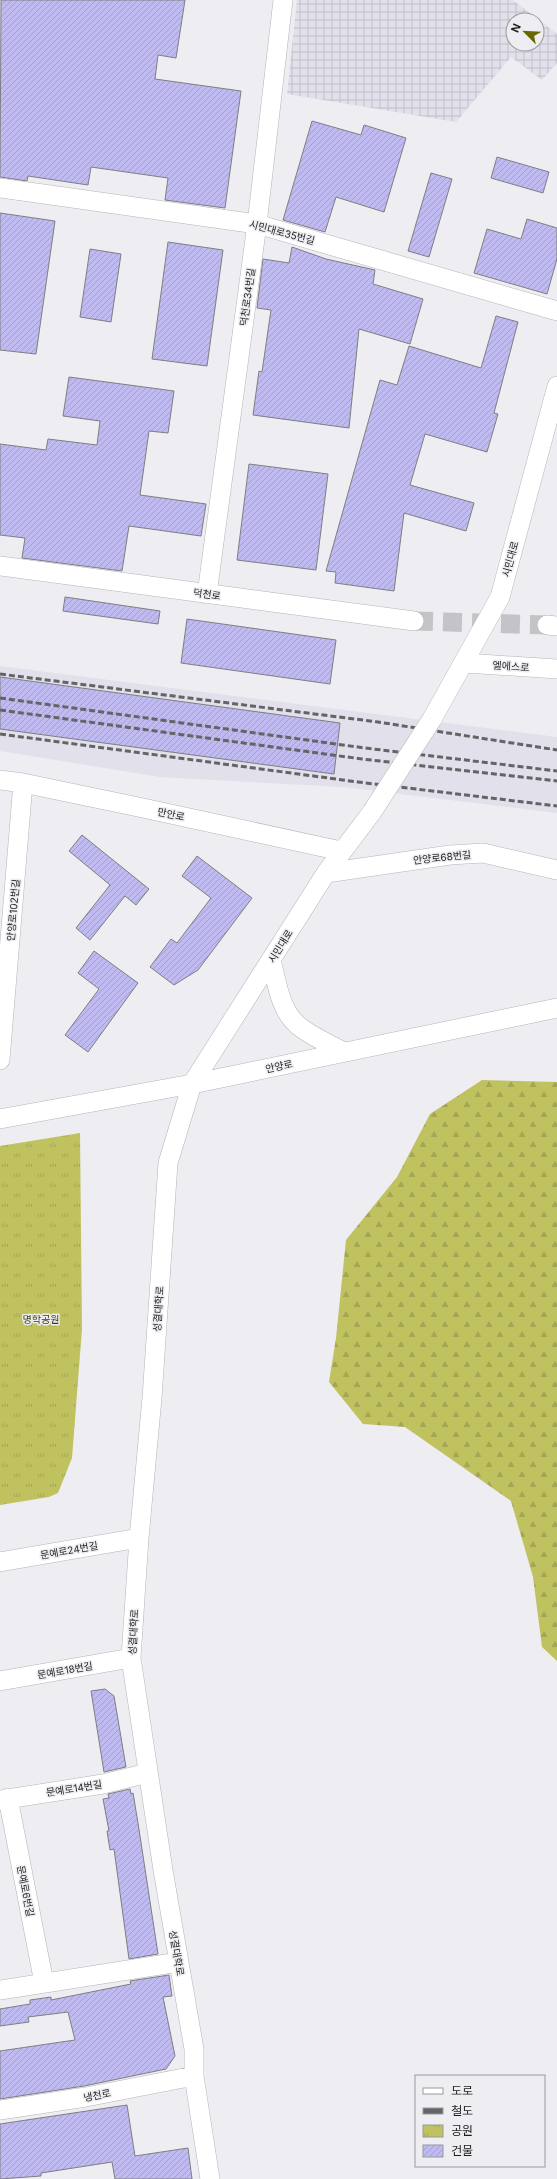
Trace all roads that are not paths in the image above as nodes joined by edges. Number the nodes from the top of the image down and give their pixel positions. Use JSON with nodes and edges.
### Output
{"nodes":[{"id":1,"x":283,"y":0,"type":"edge"},
{"id":2,"x":0,"y":188,"type":"edge"},
{"id":3,"x":257,"y":224,"type":"junction"},
{"id":4,"x":557,"y":311,"type":"edge"},
{"id":5,"x":557,"y":386,"type":"edge"},
{"id":6,"x":0,"y":566,"type":"edge"},
{"id":7,"x":207,"y":594,"type":"junction"},
{"id":8,"x":414,"y":621,"type":"tunnel mouth"},
{"id":9,"x":465,"y":663,"type":"junction"},
{"id":10,"x":557,"y":670,"type":"edge"},
{"id":11,"x":0,"y":780,"type":"edge"},
{"id":12,"x":23,"y":783,"type":"junction"},
{"id":13,"x":341,"y":851,"type":"junction"},
{"id":14,"x":557,"y":870,"type":"edge"},
{"id":15,"x":326,"y":873,"type":"junction"},
{"id":16,"x":271,"y":960,"type":"junction"},
{"id":17,"x":557,"y":1008,"type":"edge"},
{"id":18,"x":344,"y":1052,"type":"junction"},
{"id":19,"x":0,"y":1060,"type":"edge"},
{"id":20,"x":192,"y":1084,"type":"junction"},
{"id":21,"x":0,"y":1119,"type":"edge"},
{"id":22,"x":139,"y":1538,"type":"junction"},
{"id":23,"x":0,"y":1562,"type":"edge"},
{"id":24,"x":130,"y":1658,"type":"junction"},
{"id":25,"x":0,"y":1681,"type":"edge"},
{"id":26,"x":148,"y":1773,"type":"junction"},
{"id":27,"x":4,"y":1799,"type":"edge"},
{"id":28,"x":179,"y":1962,"type":"junction"},
{"id":29,"x":44,"y":1983,"type":"junction"},
{"id":30,"x":0,"y":1990,"type":"edge"},
{"id":31,"x":194,"y":2076,"type":"junction"},
{"id":32,"x":0,"y":2110,"type":"edge"},
{"id":33,"x":210,"y":2179,"type":"edge"}],
"edges":[{"from":1,"to":3,"type":"street","name":"덕천로34번길"},
{"from":2,"to":3,"type":"street","name":"시민대로35번길"},
{"from":3,"to":4,"type":"street","name":"시민대로35번길"},
{"from":3,"to":7,"type":"street","name":"덕천로34번길"},
{"from":5,"to":9,"type":"street","name":"시민대로"},
{"from":6,"to":7,"type":"street","name":"덕천로"},
{"from":7,"to":8,"type":"street","name":"덕천로"},
{"from":9,"to":10,"type":"street","name":"엘에스로"},
{"from":9,"to":13,"type":"street","name":"시민대로","bridge":true},
{"from":11,"to":12,"type":"street","name":"만안로"},
{"from":12,"to":13,"type":"street","name":"만안로"},
{"from":12,"to":19,"type":"street","name":"안양로102번길"},
{"from":13,"to":15,"type":"street","name":"시민대로"},
{"from":14,"to":15,"type":"street","name":"안양로68번길"},
{"from":15,"to":16,"type":"street","name":"시민대로"},
{"from":16,"to":18,"type":"street"},
{"from":16,"to":20,"type":"street","name":"시민대로"},
{"from":17,"to":18,"type":"street","name":"안양로"},
{"from":18,"to":20,"type":"street","name":"안양로"},
{"from":20,"to":21,"type":"street","name":"안양로"},
{"from":20,"to":22,"type":"street","name":"성결대학로"},
{"from":22,"to":23,"type":"street","name":"문예로24번길"},
{"from":22,"to":24,"type":"street","name":"성결대학로"},
{"from":24,"to":25,"type":"street","name":"문예로18번길"},
{"from":24,"to":26,"type":"street","name":"성결대학로"},
{"from":26,"to":27,"type":"street","name":"문예로14번길"},
{"from":26,"to":28,"type":"street","name":"성결대학로"},
{"from":27,"to":29,"type":"street","name":"문예로6번길"},
{"from":28,"to":29,"type":"street"},
{"from":28,"to":31,"type":"street","name":"성결대학로"},
{"from":29,"to":30,"type":"street"},
{"from":31,"to":32,"type":"street","name":"냉천로"},
{"from":31,"to":33,"type":"street","name":"성결대학로"}]}
